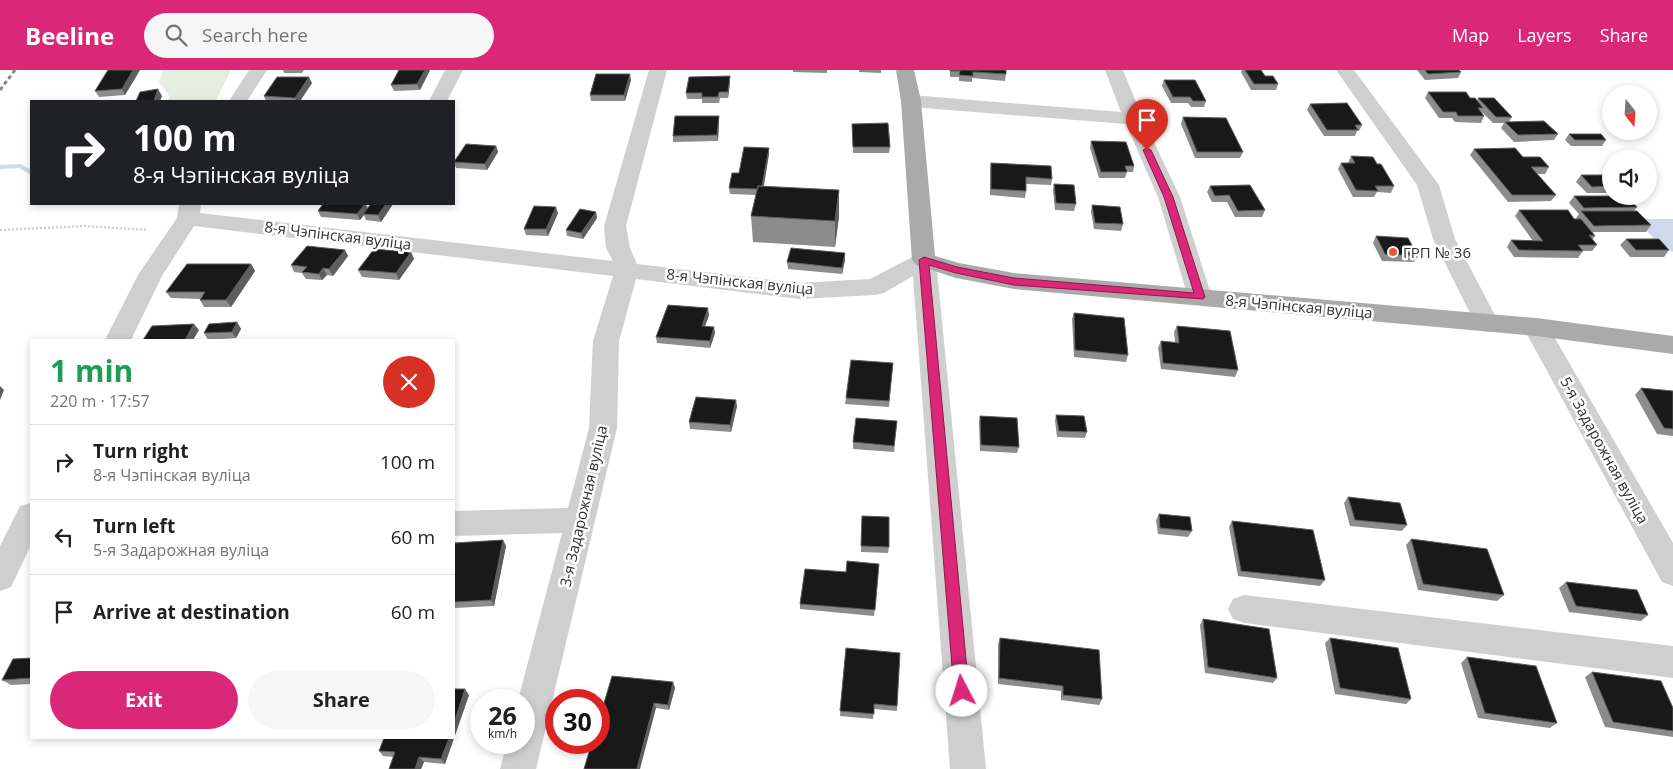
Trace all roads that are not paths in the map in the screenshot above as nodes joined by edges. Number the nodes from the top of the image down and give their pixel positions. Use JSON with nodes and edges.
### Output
{"nodes":[{"id":1,"x":258,"y":70,"type":"edge"},
{"id":2,"x":454,"y":70,"type":"edge"},
{"id":3,"x":658,"y":70,"type":"edge"},
{"id":4,"x":905,"y":70,"type":"edge"},
{"id":5,"x":1114,"y":70,"type":"edge"},
{"id":6,"x":1345,"y":70,"type":"edge"},
{"id":7,"x":239,"y":100,"type":"edge"},
{"id":8,"x":439,"y":100,"type":"edge"},
{"id":9,"x":911,"y":102,"type":"junction"},
{"id":10,"x":1132,"y":119,"type":"junction"},
{"id":11,"x":185,"y":218,"type":"edge"},
{"id":12,"x":924,"y":260,"type":"junction"},
{"id":13,"x":628,"y":269,"type":"junction"},
{"id":14,"x":1200,"y":297,"type":"junction"},
{"id":15,"x":1487,"y":323,"type":"junction"},
{"id":16,"x":1536,"y":327,"type":"junction"},
{"id":17,"x":118,"y":339,"type":"edge"},
{"id":18,"x":1673,"y":345,"type":"edge"},
{"id":19,"x":30,"y":518,"type":"edge"},
{"id":20,"x":581,"y":520,"type":"junction"},
{"id":21,"x":455,"y":524,"type":"edge"},
{"id":22,"x":14,"y":561,"type":"edge"},
{"id":23,"x":1673,"y":572,"type":"edge"},
{"id":24,"x":1244,"y":608,"type":"dead end"},
{"id":25,"x":1673,"y":662,"type":"edge"},
{"id":26,"x":518,"y":769,"type":"edge"},
{"id":27,"x":968,"y":769,"type":"edge"}],
"edges":[{"from":1,"to":7,"type":"street"},
{"from":2,"to":8,"type":"street"},
{"from":3,"to":13,"type":"street"},
{"from":4,"to":9,"type":"main road"},
{"from":5,"to":10,"type":"street"},
{"from":6,"to":15,"type":"street"},
{"from":9,"to":10,"type":"street"},
{"from":9,"to":12,"type":"main road"},
{"from":10,"to":14,"type":"street"},
{"from":11,"to":13,"type":"street","name":"8-я Чэпінская вуліца"},
{"from":11,"to":17,"type":"street"},
{"from":12,"to":13,"type":"street","name":"8-я Чэпінская вуліца"},
{"from":12,"to":14,"type":"main road","name":"8-я Чэпінская вуліца"},
{"from":12,"to":27,"type":"street"},
{"from":13,"to":20,"type":"street","name":"3-я Задарожная вуліца"},
{"from":14,"to":15,"type":"main road","name":"8-я Чэпінская вуліца"},
{"from":15,"to":16,"type":"main road","name":"8-я Чэпінская вуліца"},
{"from":16,"to":18,"type":"main road","name":"8-я Чэпінская вуліца"},
{"from":16,"to":23,"type":"street","name":"5-я Задарожная вуліца"},
{"from":19,"to":22,"type":"street"},
{"from":20,"to":21,"type":"street"},
{"from":20,"to":26,"type":"street","name":"3-я Задарожная вуліца"},
{"from":24,"to":25,"type":"street"}]}
